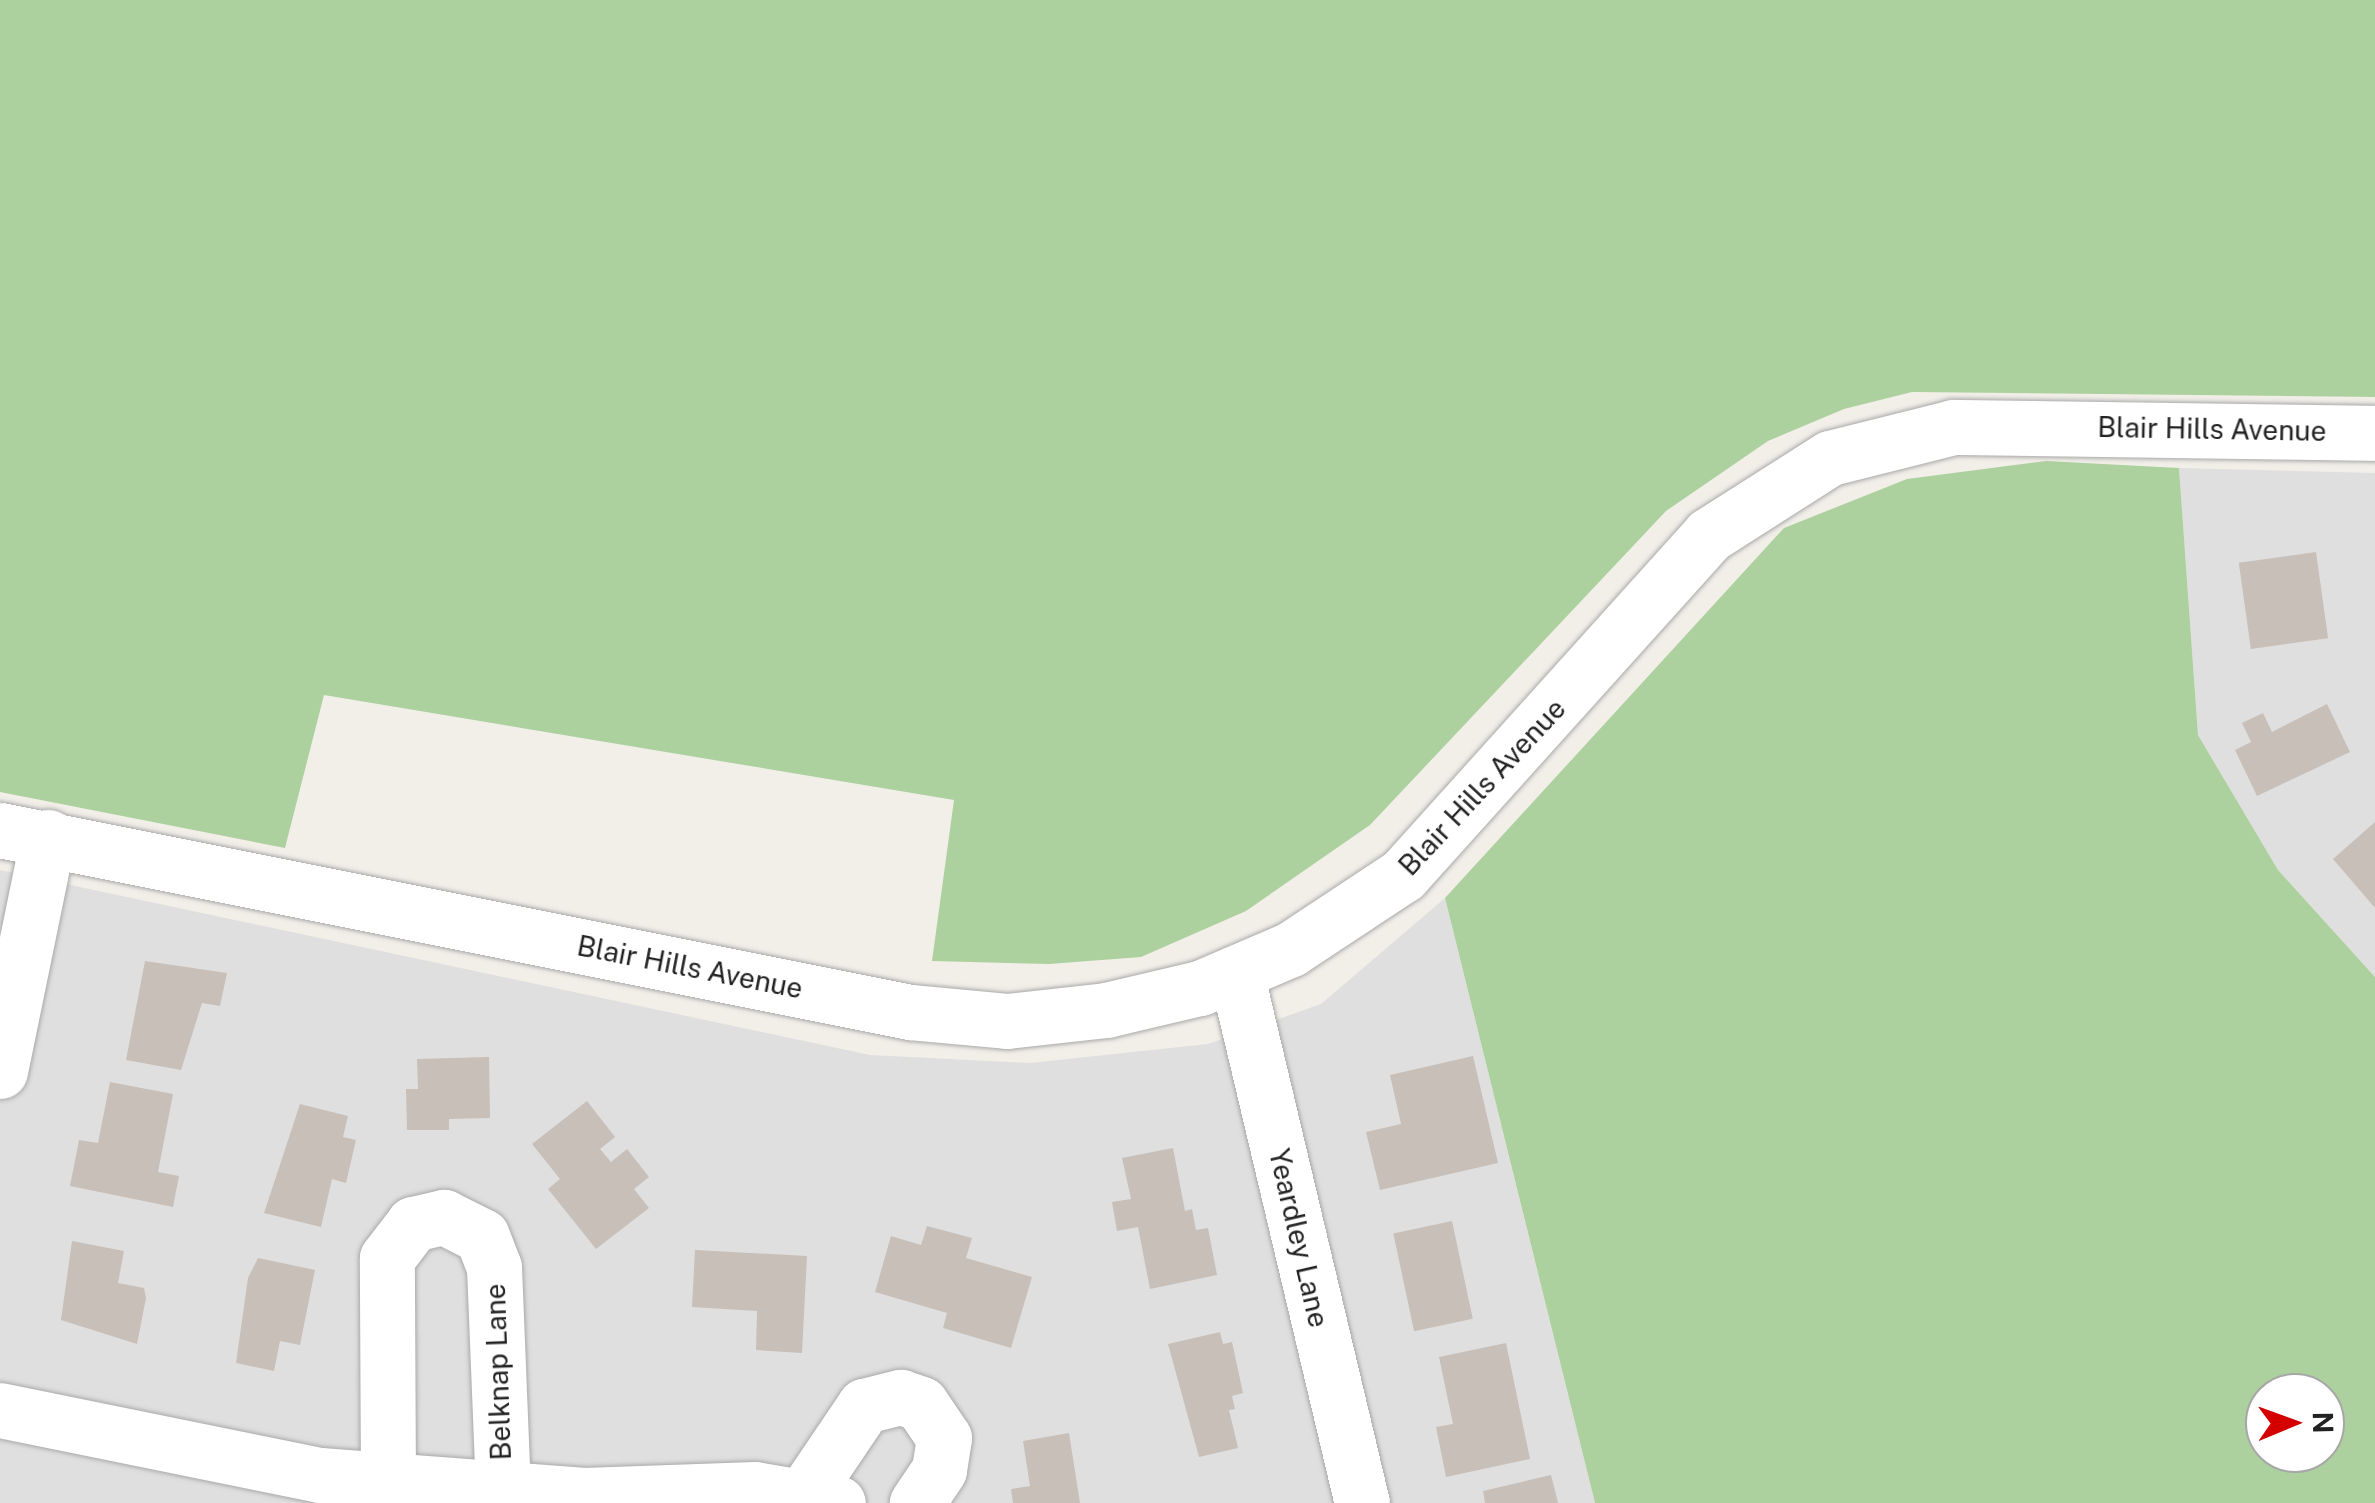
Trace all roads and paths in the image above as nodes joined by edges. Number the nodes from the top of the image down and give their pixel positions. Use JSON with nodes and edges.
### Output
{"nodes":[{"id":1,"x":2375,"y":433,"type":"edge"},
{"id":2,"x":24,"y":834,"type":"edge"},
{"id":3,"x":1236,"y":972,"type":"junction"},
{"id":4,"x":0,"y":1071,"type":"edge"},
{"id":5,"x":0,"y":1410,"type":"edge"},
{"id":6,"x":388,"y":1481,"type":"junction"},
{"id":7,"x":503,"y":1492,"type":"junction"},
{"id":8,"x":822,"y":1498,"type":"edge"},
{"id":9,"x":918,"y":1503,"type":"edge"},
{"id":10,"x":1362,"y":1503,"type":"edge"}],
"edges":[{"from":1,"to":3,"type":"street","name":"Blair Hills Avenue"},
{"from":2,"to":3,"type":"street","name":"Blair Hills Avenue"},
{"from":2,"to":4,"type":"street"},
{"from":3,"to":10,"type":"street","name":"Yeardley Lane"},
{"from":5,"to":6,"type":"street","name":"Belknap Lane"},
{"from":6,"to":7,"type":"street","name":"Belknap Lane"},
{"from":6,"to":7,"type":"street","name":"Belknap Lane"},
{"from":7,"to":8,"type":"street","name":"Belknap Lane"},
{"from":8,"to":9,"type":"street","name":"Belknap Lane"}]}
